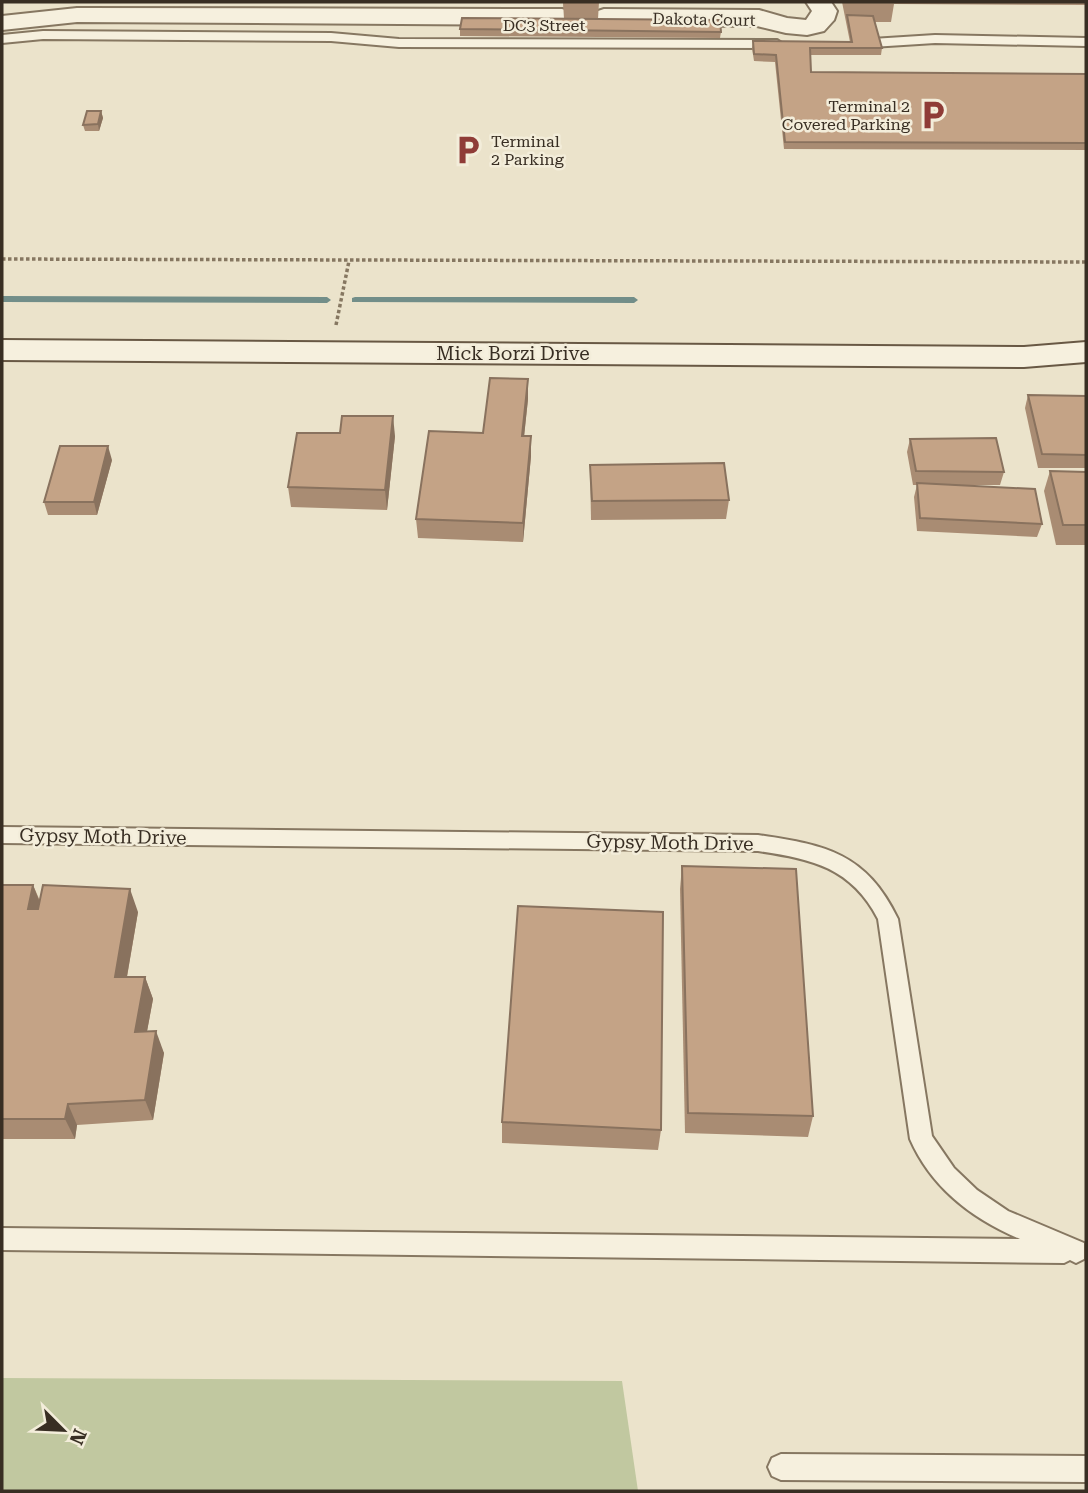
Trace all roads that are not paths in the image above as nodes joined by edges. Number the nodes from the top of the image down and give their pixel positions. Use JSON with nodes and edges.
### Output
{"nodes":[{"id":1,"x":37,"y":2,"type":"edge"},
{"id":2,"x":270,"y":2,"type":"edge"},
{"id":3,"x":763,"y":2,"type":"edge"},
{"id":4,"x":818,"y":2,"type":"edge"},
{"id":5,"x":2,"y":7,"type":"edge"},
{"id":6,"x":2,"y":23,"type":"edge"},
{"id":7,"x":2,"y":39,"type":"edge"},
{"id":8,"x":1086,"y":41,"type":"edge"},
{"id":9,"x":792,"y":44,"type":"edge"},
{"id":10,"x":845,"y":44,"type":"edge"},
{"id":11,"x":2,"y":350,"type":"edge"},
{"id":12,"x":1086,"y":352,"type":"edge"},
{"id":13,"x":1024,"y":356,"type":"junction"},
{"id":14,"x":1086,"y":362,"type":"edge"},
{"id":15,"x":2,"y":835,"type":"edge"},
{"id":16,"x":2,"y":1239,"type":"edge"},
{"id":17,"x":1081,"y":1251,"type":"edge"},
{"id":18,"x":781,"y":1467,"type":"dead end"},
{"id":19,"x":1086,"y":1469,"type":"edge"}],
"edges":[{"from":1,"to":5,"type":"street"},
{"from":2,"to":6,"type":"street"},
{"from":3,"to":4,"type":"street","name":"Dakota Court"},
{"from":7,"to":9,"type":"lane","name":"DC3 Street"},
{"from":8,"to":10,"type":"lane"},
{"from":11,"to":13,"type":"street","name":"Mick Borzi Drive"},
{"from":12,"to":13,"type":"street","name":"Mick Borzi Drive"},
{"from":13,"to":14,"type":"street","name":"Mick Borzi Drive"},
{"from":15,"to":17,"type":"lane","name":"Gypsy Moth Drive"},
{"from":16,"to":17,"type":"lane","name":"Gypsy Moth Drive"},
{"from":18,"to":19,"type":"lane"}]}
